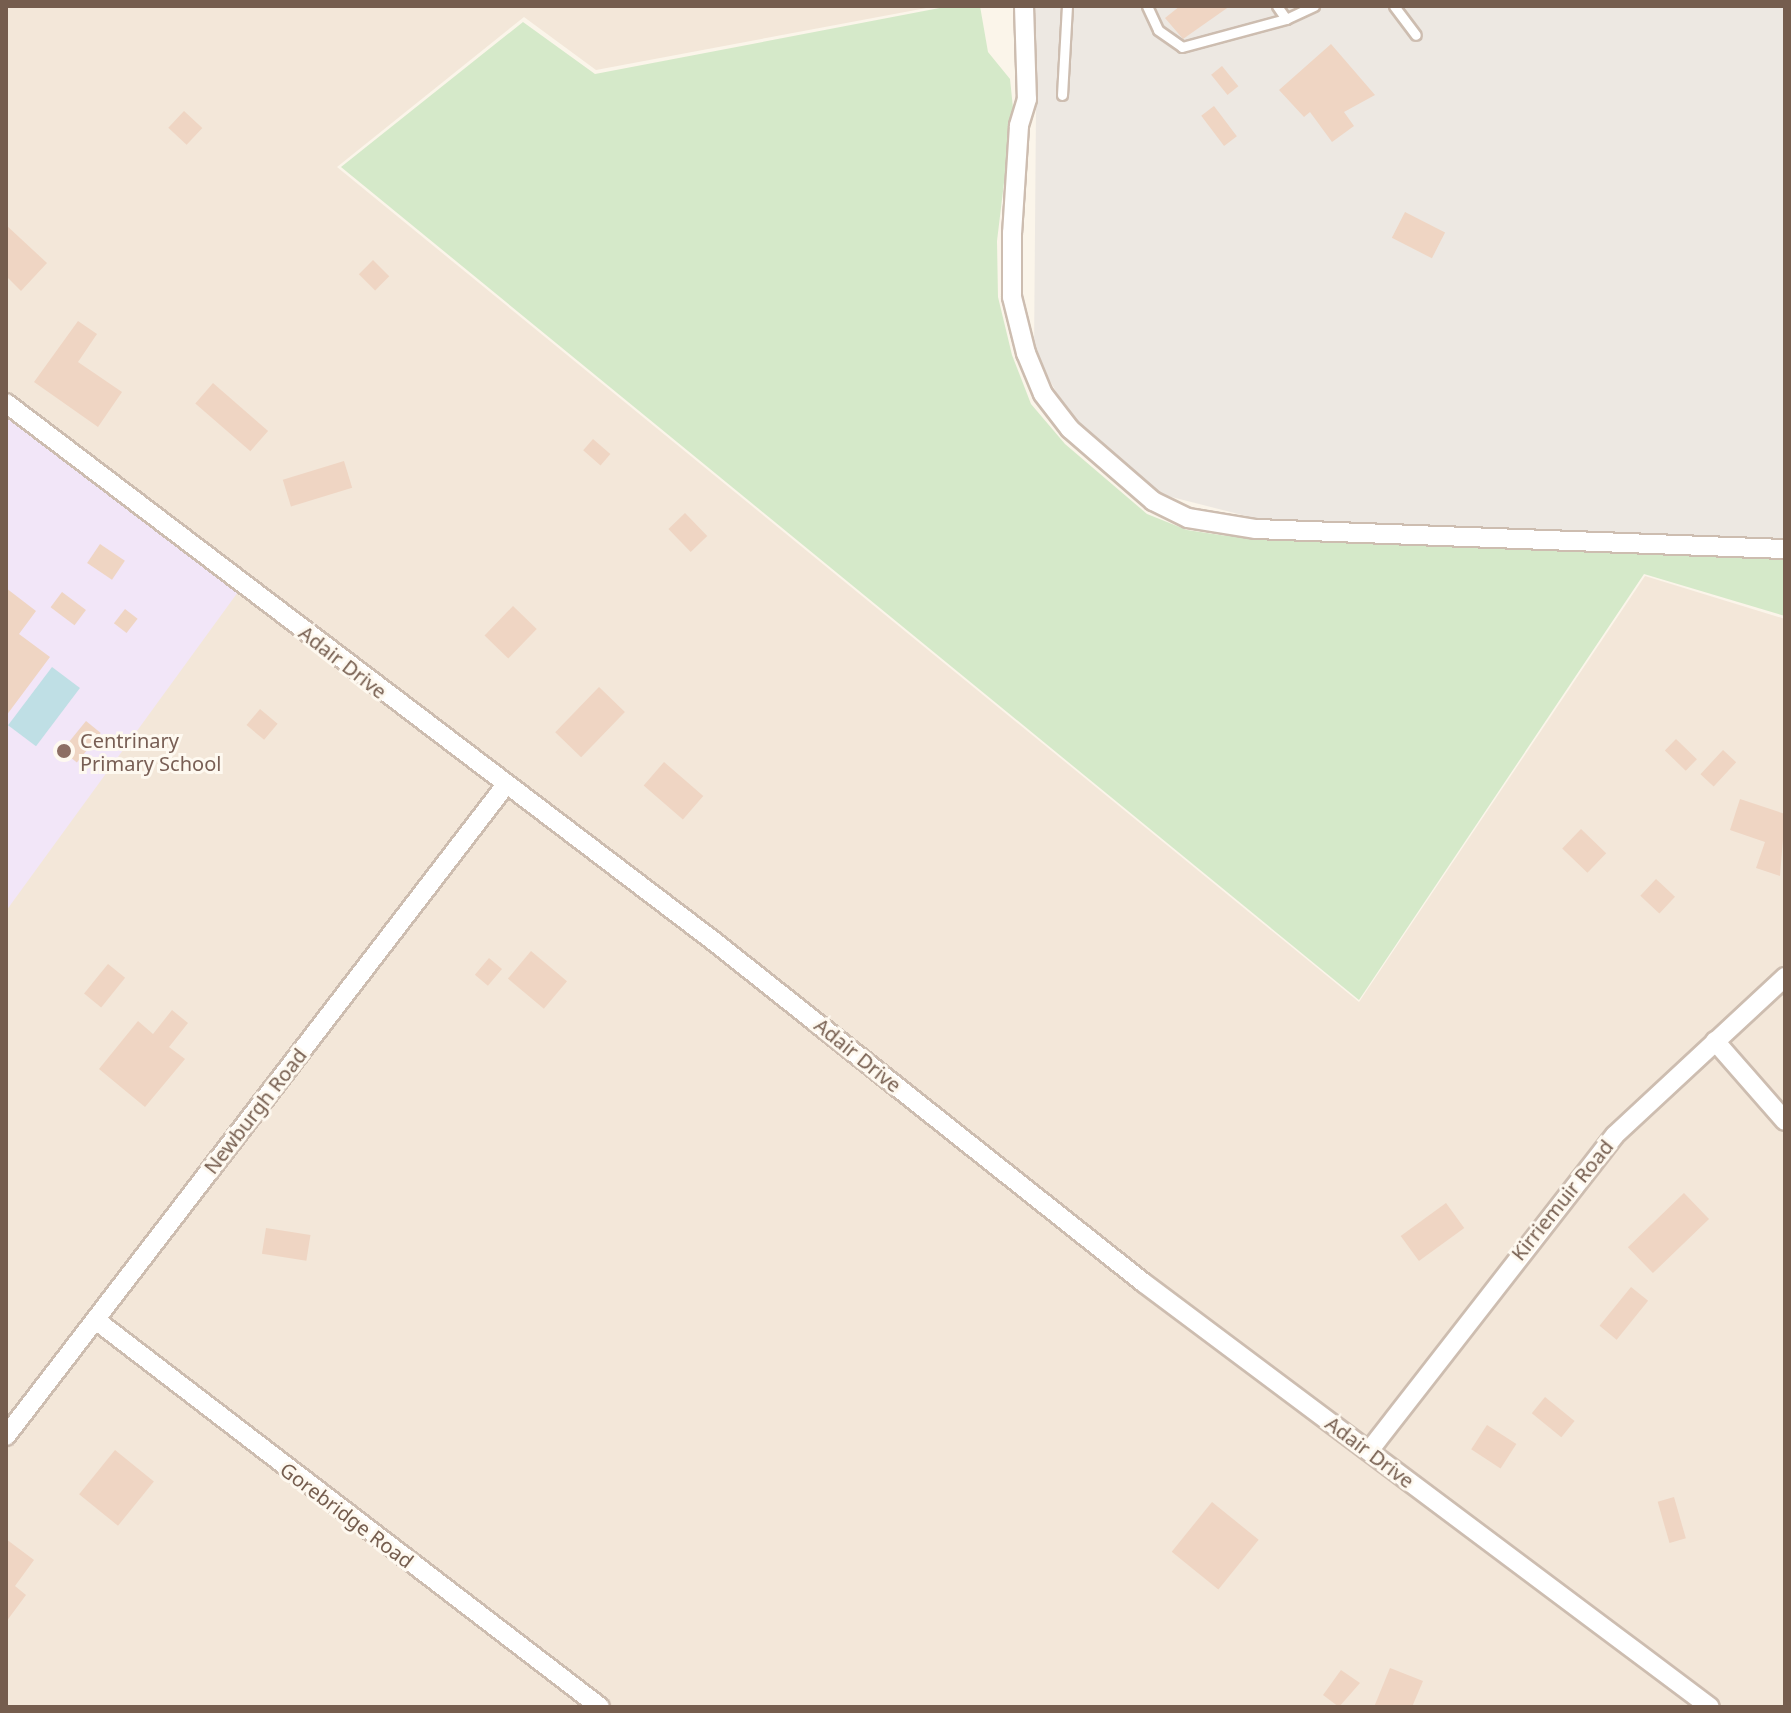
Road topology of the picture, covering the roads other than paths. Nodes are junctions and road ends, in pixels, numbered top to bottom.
1 (1024, 6) edge
2 (1067, 6) edge
3 (1147, 6) edge
4 (1277, 6) edge
5 (1314, 6) edge
6 (1394, 6) edge
7 (1286, 19) junction
8 (1416, 35) dead end
9 (1062, 95) dead end
10 (6, 403) edge
11 (1785, 549) edge
12 (505, 786) junction
13 (1785, 977) edge
14 (1715, 1041) junction
15 (1785, 1121) edge
16 (97, 1321) junction
17 (6, 1436) edge
18 (1369, 1451) junction
19 (600, 1707) edge
20 (1710, 1707) edge

1 - 11 street
2 - 9 lane
3 - 7 lane
4 - 7 lane
5 - 7 lane
6 - 8 lane
10 - 12 street, Adair Drive
12 - 16 street, Newburgh Road
12 - 18 street, Adair Drive
13 - 14 street, Kirriemuir Road
14 - 15 street
14 - 18 street, Kirriemuir Road
16 - 17 street, Newburgh Road
16 - 19 street, Gorebridge Road
18 - 20 street, Adair Drive

